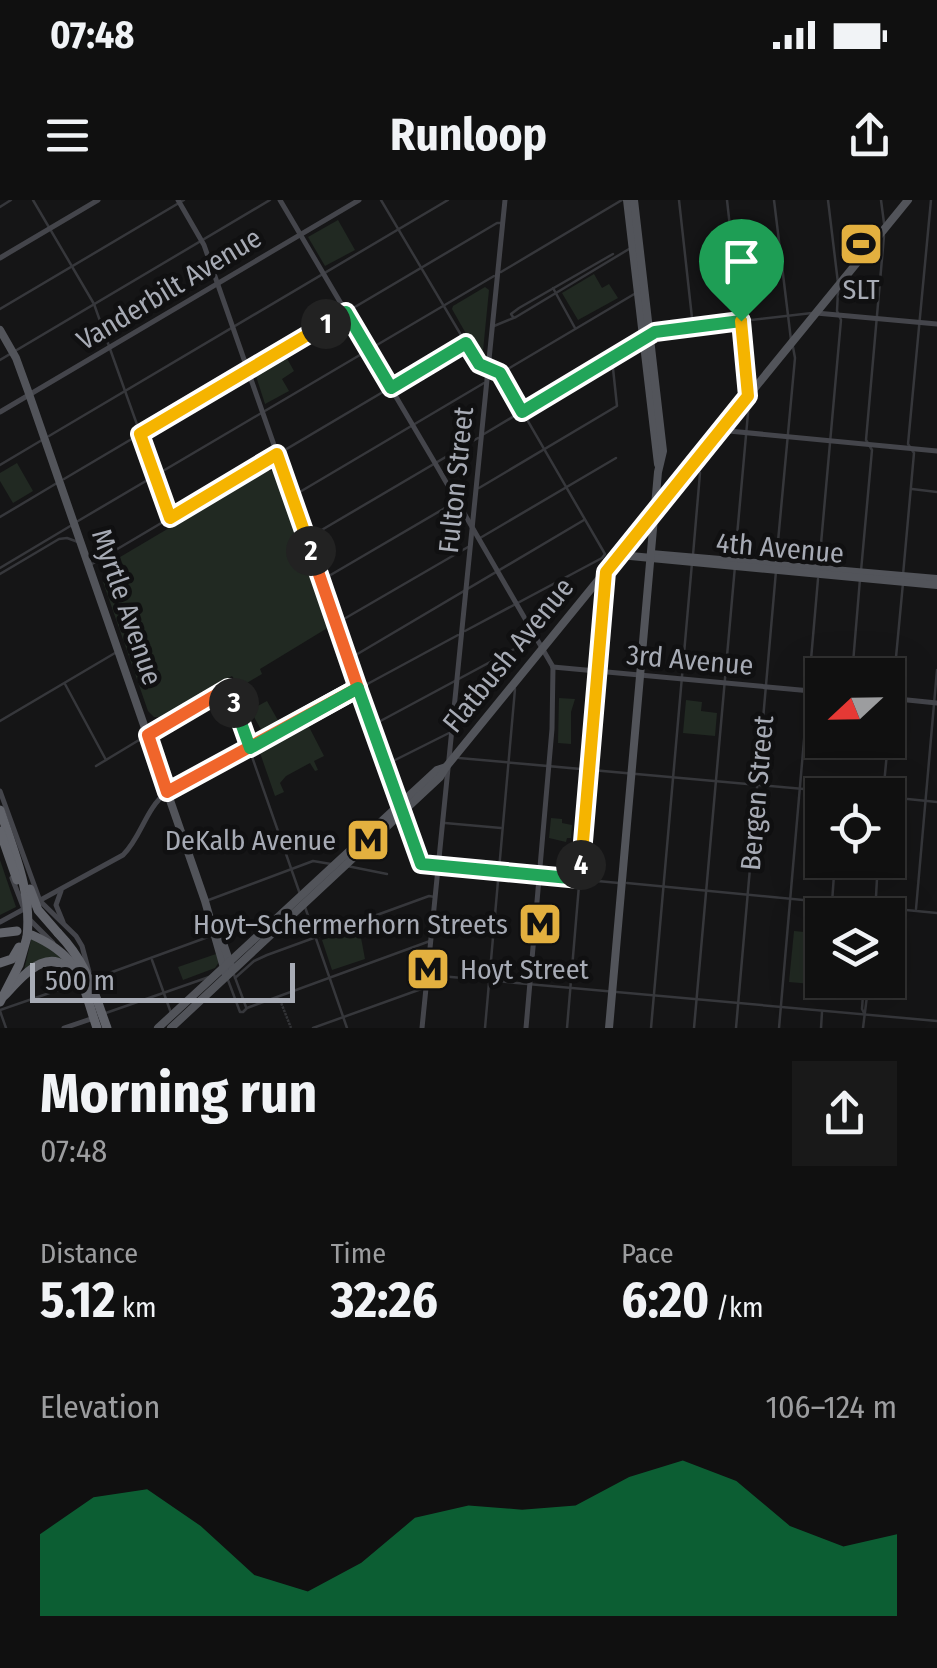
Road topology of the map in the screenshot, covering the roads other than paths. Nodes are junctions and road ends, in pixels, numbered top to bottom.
1 (12, 200) edge
2 (33, 200) edge
3 (98, 200) edge
4 (270, 200) edge
5 (280, 200) edge
6 (359, 200) edge
7 (381, 200) edge
8 (448, 200) edge
9 (504, 200) edge
10 (625, 200) edge
11 (634, 200) edge
12 (679, 200) edge
13 (726, 200) edge
14 (774, 200) edge
15 (828, 200) edge
16 (882, 200) edge
17 (908, 200) edge
18 (931, 200) edge
19 (180, 201) edge
20 (0, 207) edge
21 (502, 223) junction
22 (50, 228) junction
23 (398, 229) junction
24 (884, 230) junction
25 (300, 235) junction
26 (202, 240) junction
27 (636, 247) junction
28 (0, 258) edge
29 (72, 266) junction
30 (421, 268) junction
31 (323, 274) junction
32 (497, 274) junction
33 (218, 284) junction
34 (838, 286) junction
35 (554, 291) junction
36 (638, 292) junction
37 (94, 304) junction
38 (444, 305) junction
39 (0, 309) edge
40 (346, 312) junction
41 (816, 313) junction
42 (839, 315) junction
43 (787, 316) junction
44 (878, 318) junction
45 (741, 321) junction
46 (920, 322) junction
47 (937, 324) edge
48 (233, 327) junction
49 (492, 327) junction
50 (691, 327) junction
51 (576, 329) junction
52 (0, 330) edge
53 (650, 335) junction
54 (466, 343) junction
55 (792, 343) junction
56 (110, 347) junction
57 (368, 350) junction
58 (13, 352) junction
59 (612, 358) junction
60 (0, 360) edge
61 (488, 368) junction
62 (248, 370) junction
63 (500, 373) junction
64 (486, 382) junction
65 (391, 388) junction
66 (126, 391) junction
67 (30, 395) junction
68 (748, 396) junction
69 (0, 412) edge
70 (263, 412) junction
71 (522, 412) junction
72 (413, 425) junction
73 (723, 428) junction
74 (746, 433) junction
75 (140, 434) junction
76 (481, 436) junction
77 (788, 437) junction
78 (45, 438) junction
79 (830, 441) junction
80 (869, 444) junction
81 (911, 448) junction
82 (544, 450) junction
83 (937, 451) edge
84 (277, 454) junction
85 (616, 458) dead end
86 (436, 463) junction
87 (694, 464) junction
88 (0, 465) edge
89 (155, 476) junction
90 (60, 482) junction
91 (566, 487) junction
92 (911, 489) junction
93 (476, 490) junction
94 (937, 492) edge
95 (292, 496) junction
96 (457, 501) junction
97 (655, 513) junction
98 (0, 517) edge
99 (170, 518) junction
100 (585, 519) junction
101 (74, 523) junction
102 (472, 526) junction
103 (306, 539) junction
104 (479, 539) junction
105 (81, 543) junction
106 (470, 546) junction
107 (620, 556) junction
108 (651, 556) junction
109 (692, 560) junction
110 (735, 563) junction
111 (89, 566) junction
112 (776, 567) junction
113 (0, 571) edge
114 (497, 571) junction
115 (819, 571) junction
116 (606, 572) junction
117 (861, 575) junction
118 (903, 579) junction
119 (321, 581) junction
120 (937, 582) edge
121 (465, 590) junction
122 (516, 604) junction
123 (336, 624) junction
124 (461, 634) junction
125 (536, 638) junction
126 (118, 650) junction
127 (543, 650) junction
128 (811, 658) edge
129 (854, 658) edge
130 (894, 658) edge
131 (348, 659) junction
132 (553, 667) junction
133 (937, 670) edge
134 (598, 672) junction
135 (640, 675) junction
136 (682, 679) junction
137 (456, 681) junction
138 (64, 682) junction
139 (516, 682) junction
140 (724, 683) junction
141 (766, 687) junction
142 (358, 688) junction
143 (805, 691) edge
144 (905, 699) edge
145 (936, 702) edge
146 (0, 721) edge
147 (372, 726) junction
148 (805, 728) edge
149 (451, 732) junction
150 (148, 735) junction
151 (250, 748) junction
152 (106, 760) junction
153 (508, 762) junction
154 (450, 763) junction
155 (385, 765) junction
156 (96, 766) dead end
157 (549, 766) junction
158 (590, 770) junction
159 (632, 774) junction
160 (674, 778) junction
161 (716, 782) junction
162 (758, 785) junction
163 (800, 789) junction
164 (805, 790) edge
165 (0, 791) edge
166 (167, 792) junction
167 (905, 798) edge
168 (926, 801) junction
169 (937, 802) edge
170 (401, 809) junction
171 (0, 810) edge
172 (443, 823) junction
173 (12, 826) junction
174 (503, 828) junction
175 (0, 831) edge
176 (0, 844) edge
177 (14, 850) junction
178 (334, 866) junction
179 (345, 866) junction
180 (438, 866) junction
181 (27, 867) junction
182 (291, 869) junction
183 (499, 872) junction
184 (10, 873) junction
185 (387, 874) dead end
186 (540, 875) junction
187 (580, 879) junction
188 (622, 883) junction
189 (664, 887) junction
190 (62, 889) junction
191 (706, 890) junction
192 (748, 894) junction
193 (435, 897) junction
194 (790, 899) junction
195 (302, 900) junction
196 (805, 900) edge
197 (205, 901) junction
198 (40, 902) junction
199 (24, 909) junction
200 (905, 910) edge
201 (916, 911) junction
202 (937, 913) edge
203 (8, 918) junction
204 (18, 919) dead end
205 (0, 922) edge
206 (432, 922) junction
207 (493, 928) junction
208 (61, 929) junction
209 (0, 933) edge
210 (26, 934) junction
211 (217, 934) junction
212 (315, 937) junction
213 (431, 941) junction
214 (259, 946) junction
215 (266, 955) junction
216 (151, 958) junction
217 (0, 963) edge
218 (230, 970) junction
219 (428, 975) junction
220 (212, 978) junction
221 (329, 978) junction
222 (90, 980) junction
223 (488, 980) junction
224 (69, 984) dead end
225 (530, 984) junction
226 (426, 987) junction
227 (570, 988) junction
228 (164, 992) junction
229 (612, 992) junction
230 (4, 996) edge
231 (654, 996) junction
232 (86, 998) junction
233 (864, 998) edge
234 (696, 1000) junction
235 (738, 1003) junction
236 (780, 1007) junction
237 (247, 1008) junction
238 (822, 1010) junction
239 (864, 1014) junction
240 (172, 1015) junction
241 (343, 1017) junction
242 (98, 1020) edge
243 (937, 1021) edge
244 (6, 1028) edge
245 (64, 1028) edge
246 (107, 1028) edge
247 (158, 1028) edge
248 (171, 1028) edge
249 (313, 1028) edge
250 (347, 1028) edge
251 (422, 1028) edge
252 (485, 1028) edge
253 (526, 1028) edge
254 (566, 1028) edge
255 (609, 1028) edge
256 (651, 1028) edge
257 (694, 1028) edge
258 (736, 1028) edge
259 (779, 1028) edge
260 (821, 1028) edge
261 (863, 1028) edge

1 - 20 street
2 - 22 street
3 - 22 main road
4 - 26 street
5 - 25 main road
6 - 25 main road, Vanderbilt Avenue
7 - 23 street
8 - 23 street
9 - 21 main road, Fulton Street
10 - 27 main road
10 - 32 street
11 - 27 main road
12 - 50 street
13 - 45 street
14 - 43 street, Bergen Street
15 - 34 street
16 - 24 street
17 - 24 main road, Flatbush Avenue
18 - 46 street
19 - 26 main road
19 - 29 street
21 - 30 street
21 - 32 main road, Fulton Street
22 - 28 main road
22 - 29 street
23 - 30 street
23 - 31 street
24 - 34 main road, Flatbush Avenue
24 - 44 street
25 - 31 main road
25 - 33 main road, Vanderbilt Avenue
26 - 33 main road
26 - 37 street
27 - 35 street
27 - 36 main road
27 - 53 main road
29 - 37 street
29 - 39 street
30 - 38 street
30 - 40 street
31 - 40 main road
31 - 48 street
32 - 38 street
32 - 49 main road, Fulton Street
33 - 48 main road
33 - 56 main road, Vanderbilt Avenue
34 - 41 main road, Flatbush Avenue
34 - 42 street
35 - 49 street
35 - 51 street
36 - 51 street
36 - 53 main road
37 - 56 street
37 - 58 street
38 - 54 street
38 - 57 street
40 - 57 main road
40 - 62 street
41 - 42 main road
41 - 43 street
41 - 55 main road, Flatbush Avenue
42 - 44 main road
42 - 79 street
43 - 45 street
43 - 55 street, Bergen Street
44 - 46 main road
44 - 80 street
45 - 50 street
45 - 68 street
46 - 47 main road
46 - 81 street
48 - 62 main road
48 - 66 street
49 - 61 main road, Fulton Street
50 - 53 street
51 - 63 street
52 - 58 main road, Myrtle Avenue
53 - 59 street
53 - 97 main road
54 - 61 street
54 - 65 street
55 - 68 main road, Flatbush Avenue
55 - 77 street, Bergen Street
56 - 66 street
56 - 67 main road, Vanderbilt Avenue
57 - 65 main road
57 - 70 street
58 - 60 street
58 - 67 main road, Myrtle Avenue
59 - 71 street
59 - 82 street
61 - 63 street
61 - 64 main road, Fulton Street
62 - 70 main road
62 - 75 street
63 - 71 street
64 - 72 street
64 - 76 main road, Fulton Street
65 - 72 main road
65 - 84 street
66 - 75 street
66 - 78 street
67 - 69 main road, Vanderbilt Avenue
67 - 78 main road, Myrtle Avenue
68 - 73 main road, Flatbush Avenue
68 - 74 street
70 - 84 main road
70 - 89 street
71 - 76 street
71 - 82 street
72 - 86 main road
72 - 95 street
73 - 74 main road
73 - 87 main road, Flatbush Avenue
74 - 77 main road
74 - 110 street
75 - 89 street
75 - 90 street
76 - 86 street
76 - 93 main road, Fulton Street
77 - 79 main road
77 - 112 street, Bergen Street
78 - 88 street
78 - 90 main road, Myrtle Avenue
79 - 80 main road
79 - 115 street
80 - 81 main road
80 - 117 street
81 - 83 main road
81 - 92 street
82 - 91 street
82 - 93 street
84 - 95 main road
84 - 99 street
85 - 91 street
86 - 96 main road
86 - 103 street
87 - 97 main road, Flatbush Avenue
87 - 109 street
89 - 99 street
89 - 101 street
90 - 98 street
90 - 101 main road, Myrtle Avenue
91 - 100 street
91 - 104 street
92 - 94 street
92 - 118 street
93 - 102 main road, Fulton Street
95 - 103 main road
96 - 102 main road
96 - 119 street
97 - 107 main road, Flatbush Avenue
97 - 108 main road
99 - 111 street
100 - 114 street
100 - 122 street
101 - 105 main road, Myrtle Avenue
101 - 113 street
102 - 104 main road
102 - 106 main road, Fulton Street
103 - 119 main road
104 - 114 main road
105 - 111 main road, Myrtle Avenue
105 - 113 street
106 - 121 main road, Fulton Street
106 - 123 street
107 - 108 main road, 4th Avenue
107 - 116 main road, Flatbush Avenue
108 - 109 main road, 4th Avenue
108 - 135 main road
109 - 110 main road, 4th Avenue
109 - 136 street
110 - 112 main road, 4th Avenue
110 - 140 street
111 - 126 main road, Myrtle Avenue
112 - 115 main road, 4th Avenue
112 - 141 street, Bergen Street
114 - 121 street
114 - 122 main road
115 - 117 main road, 4th Avenue
115 - 128 street
116 - 127 main road, Flatbush Avenue
116 - 134 street
117 - 118 main road, 4th Avenue
117 - 129 street
118 - 120 main road, 4th Avenue
118 - 130 street
119 - 123 main road
121 - 124 main road, Fulton Street
121 - 131 street
122 - 124 street
122 - 125 main road
123 - 131 main road
124 - 137 main road, Fulton Street
124 - 142 street
125 - 127 main road
125 - 137 street
126 - 138 street
126 - 150 main road, Myrtle Avenue
127 - 132 main road
127 - 139 main road, Flatbush Avenue
131 - 142 main road
132 - 134 main road, 3rd Avenue
132 - 157 main road
133 - 145 street
134 - 135 main road, 3rd Avenue
134 - 158 street
135 - 136 main road, 3rd Avenue
135 - 159 main road
136 - 140 main road, 3rd Avenue
136 - 160 street
137 - 147 street
137 - 149 main road, Fulton Street
138 - 146 street
138 - 152 street
139 - 153 street
139 - 154 main road, Flatbush Avenue
140 - 141 main road, 3rd Avenue
140 - 161 street
141 - 143 main road, 3rd Avenue
141 - 162 street, Bergen Street
142 - 147 main road
142 - 151 main road
144 - 145 main road
145 - 168 street
147 - 155 main road
148 - 163 street
149 - 154 main road, Fulton Street
149 - 155 street
150 - 151 street
150 - 152 street
150 - 166 main road, Myrtle Avenue
151 - 166 main road
151 - 182 street
152 - 156 street
153 - 154 street
153 - 157 street
153 - 174 street
154 - 170 main road, Flatbush Avenue
154 - 172 main road, Fulton Street
155 - 170 main road
157 - 158 street
157 - 186 main road
158 - 159 street
158 - 187 street
159 - 160 street
159 - 188 main road
160 - 161 street
160 - 189 street
161 - 162 street
161 - 191 street
162 - 163 street
162 - 192 street, Bergen Street
163 - 164 street
163 - 194 street
165 - 173 main road
166 - 190 main road
166 - 197 main road, Myrtle Avenue
167 - 168 street
168 - 169 street
168 - 201 street
170 - 178 main road
170 - 179 main road
170 - 180 street
171 - 177 highway, bridge
172 - 174 street
172 - 180 main road, Fulton Street
173 - 175 main road
173 - 181 main road
174 - 183 street
175 - 210 highway, bridge
176 - 184 main road
177 - 208 highway, bridge
177 - 210 highway, bridge
178 - 182 street
178 - 195 main road
179 - 185 street
179 - 195 main road
180 - 183 street
180 - 193 main road, Fulton Street
181 - 184 main road
181 - 198 main road
182 - 195 street
182 - 197 street
183 - 186 street
183 - 207 street
184 - 199 main road
186 - 187 street
186 - 225 main road
187 - 188 street
187 - 227 street
188 - 189 street
188 - 229 main road
189 - 191 street
189 - 231 street
190 - 198 main road
190 - 208 main road
191 - 192 street
191 - 234 street
192 - 194 street
192 - 235 street, Bergen Street
193 - 206 main road, Fulton Street
193 - 212 street
194 - 196 street
194 - 236 street
195 - 212 street
195 - 214 main road
195 - 218 main road
197 - 211 main road, Myrtle Avenue
198 - 199 main road
198 - 208 main road
199 - 203 main road
199 - 210 main road
200 - 201 street
201 - 202 street
203 - 204 main road
203 - 205 main road
206 - 207 street
206 - 213 main road, Fulton Street
207 - 223 street
208 - 222 highway
209 - 210 highway
210 - 217 highway
210 - 230 highway
210 - 232 highway
211 - 216 street
211 - 218 main road, Myrtle Avenue
212 - 215 street
212 - 221 street
213 - 219 main road, Fulton Street
213 - 221 street
214 - 215 street
214 - 218 main road
215 - 218 street
216 - 222 street
216 - 228 street
218 - 220 main road
218 - 237 street, Myrtle Avenue
218 - 237 street, Myrtle Avenue
218 - 248 main road
219 - 223 street
219 - 226 main road, Fulton Street
220 - 228 street
220 - 240 main road
221 - 237 street
221 - 241 street
222 - 242 highway
223 - 225 street
223 - 252 street
224 - 230 street
225 - 227 street
225 - 253 main road
226 - 241 street
226 - 251 main road, Fulton Street
227 - 229 street
227 - 254 street
228 - 240 street
228 - 242 street
229 - 231 street
229 - 255 main road
230 - 232 highway
230 - 244 street
231 - 234 street
231 - 256 street
232 - 242 highway
233 - 239 street
234 - 235 street
234 - 257 street
235 - 236 street
235 - 258 street, Bergen Street
236 - 238 street
236 - 259 street
238 - 239 street
238 - 260 street
239 - 243 street
239 - 261 street
240 - 247 main road
241 - 249 street
241 - 250 street
242 - 245 main road
242 - 246 highway

